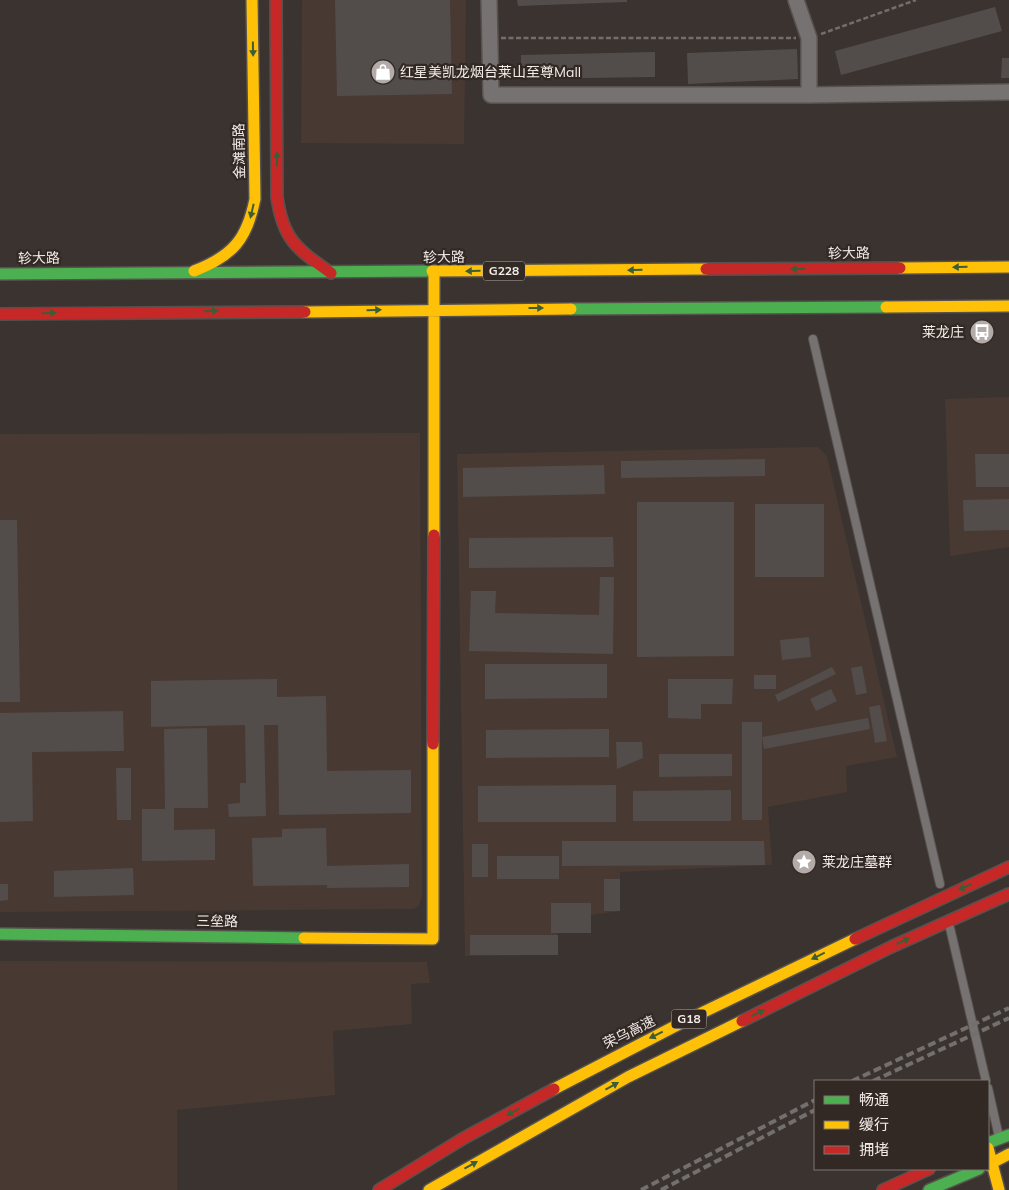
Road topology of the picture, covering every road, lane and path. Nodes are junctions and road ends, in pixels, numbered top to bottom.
1 (252, 0) edge
2 (276, 0) edge
3 (489, 0) edge
4 (796, 0) edge
5 (916, 0) edge
6 (490, 38) junction
7 (809, 38) junction
8 (1009, 92) edge
9 (809, 96) junction
10 (1009, 267) edge
11 (192, 271) junction
12 (434, 272) junction
13 (331, 273) junction
14 (0, 274) edge
15 (1009, 306) edge
16 (434, 309) junction
17 (0, 314) edge
18 (813, 339) dead end
19 (1009, 867) edge
20 (940, 884) dead end
21 (1009, 894) edge
22 (950, 928) dead end
23 (0, 934) edge
24 (986, 1080) edge
25 (989, 1091) edge
26 (1004, 1137) edge
27 (989, 1143) edge
28 (1007, 1158) edge
29 (990, 1164) edge
30 (927, 1170) edge
31 (977, 1170) edge
32 (379, 1190) edge
33 (429, 1190) edge
34 (883, 1190) edge
35 (929, 1190) edge
36 (999, 1190) edge

1 -> 11 main road, 金滩南路
13 -> 2 main road
3 - 6 street
4 - 7 street
5 - 7 path
6 - 7 path
6 - 9 street
7 - 9 street
8 - 9 street
10 -> 12 main road, 轸大路 / G228
11 - 13 main road, 轸大路 / G228
11 - 14 main road, 轸大路 / G228
12 - 13 main road, 轸大路 / G228
12 - 16 main road
16 -> 15 main road
17 -> 16 main road
16 - 23 main road, 三垒路
18 - 20 lane
19 -> 32 main road, 荣乌高速 / G18
33 -> 21 main road, G18
22 - 24 lane
25 - 26 lane
26 - 27 main road
26 - 28 main road
28 - 29 main road
29 - 36 main road
30 - 34 main road
31 - 35 main road

